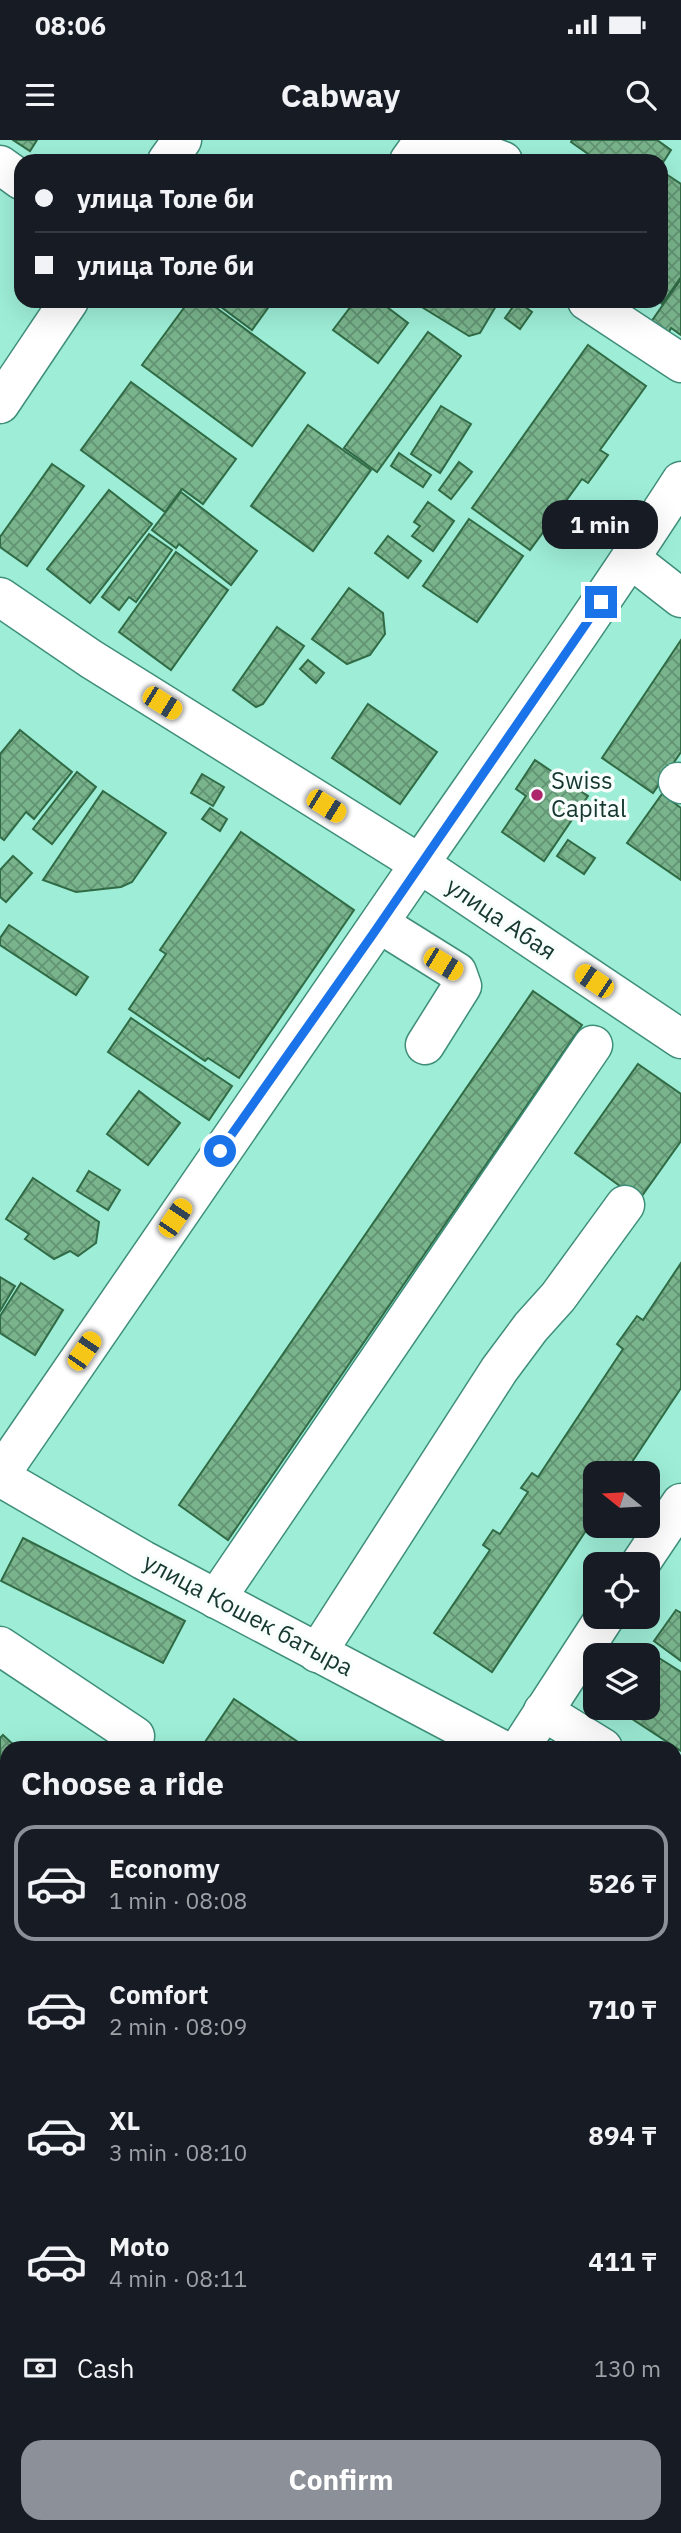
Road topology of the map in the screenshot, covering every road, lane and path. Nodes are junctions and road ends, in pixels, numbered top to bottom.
1 (447, 140) edge
2 (484, 154) edge
3 (64, 308) edge
4 (598, 308) edge
5 (681, 363) edge
6 (0, 404) edge
7 (681, 481) edge
8 (631, 559) junction
9 (0, 597) edge
10 (681, 598) edge
11 (420, 864) junction
12 (380, 924) junction
13 (681, 1040) edge
14 (425, 1045) dead end
15 (593, 1045) dead end
16 (625, 1205) dead end
17 (0, 1476) edge
18 (681, 1503) edge
19 (648, 1552) edge
20 (216, 1599) junction
21 (597, 1629) edge
22 (0, 1646) edge
23 (317, 1653) junction
24 (543, 1711) junction
25 (135, 1736) dead end
26 (486, 1741) edge
27 (524, 1741) edge
28 (592, 1741) edge

1 - 2 street
3 - 6 street
4 - 5 street
7 - 8 street
8 - 10 street
8 - 11 street
9 - 11 street, улица Абая
11 - 12 street
11 - 13 street, улица Абая
12 - 14 street
12 - 17 street
15 - 20 street
16 - 23 street
17 - 20 street, улица Кошек батыра
18 - 19 street
20 - 23 street, улица Кошек батыра
21 - 24 street
22 - 25 street
23 - 26 street, улица Кошек батыра
24 - 27 street
24 - 28 street

